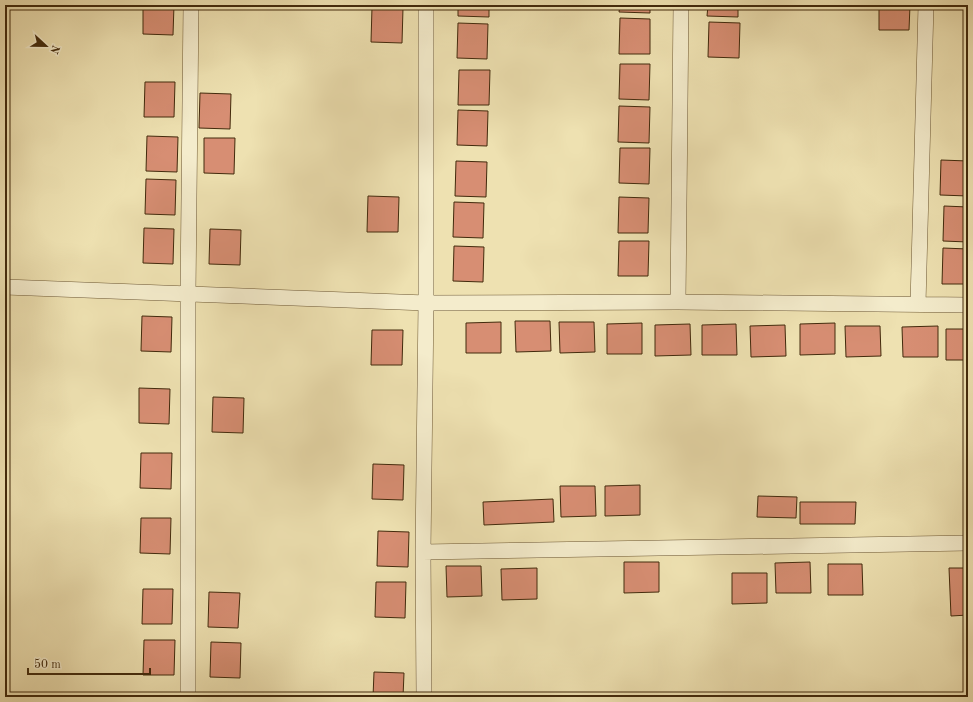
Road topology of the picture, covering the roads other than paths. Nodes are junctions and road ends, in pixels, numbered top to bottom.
1 (190, 5) edge
2 (426, 5) edge
3 (681, 5) edge
4 (926, 5) edge
5 (5, 287) edge
6 (188, 294) junction
7 (678, 302) junction
8 (426, 303) junction
9 (918, 304) junction
10 (968, 305) edge
11 (968, 543) edge
12 (423, 552) junction
13 (188, 697) edge
14 (424, 697) edge

1 - 6 street
2 - 8 street
3 - 7 street
4 - 9 street
5 - 6 street
6 - 8 street
6 - 13 street
7 - 8 street
7 - 9 street
8 - 12 street
9 - 10 street
11 - 12 street
12 - 14 street

